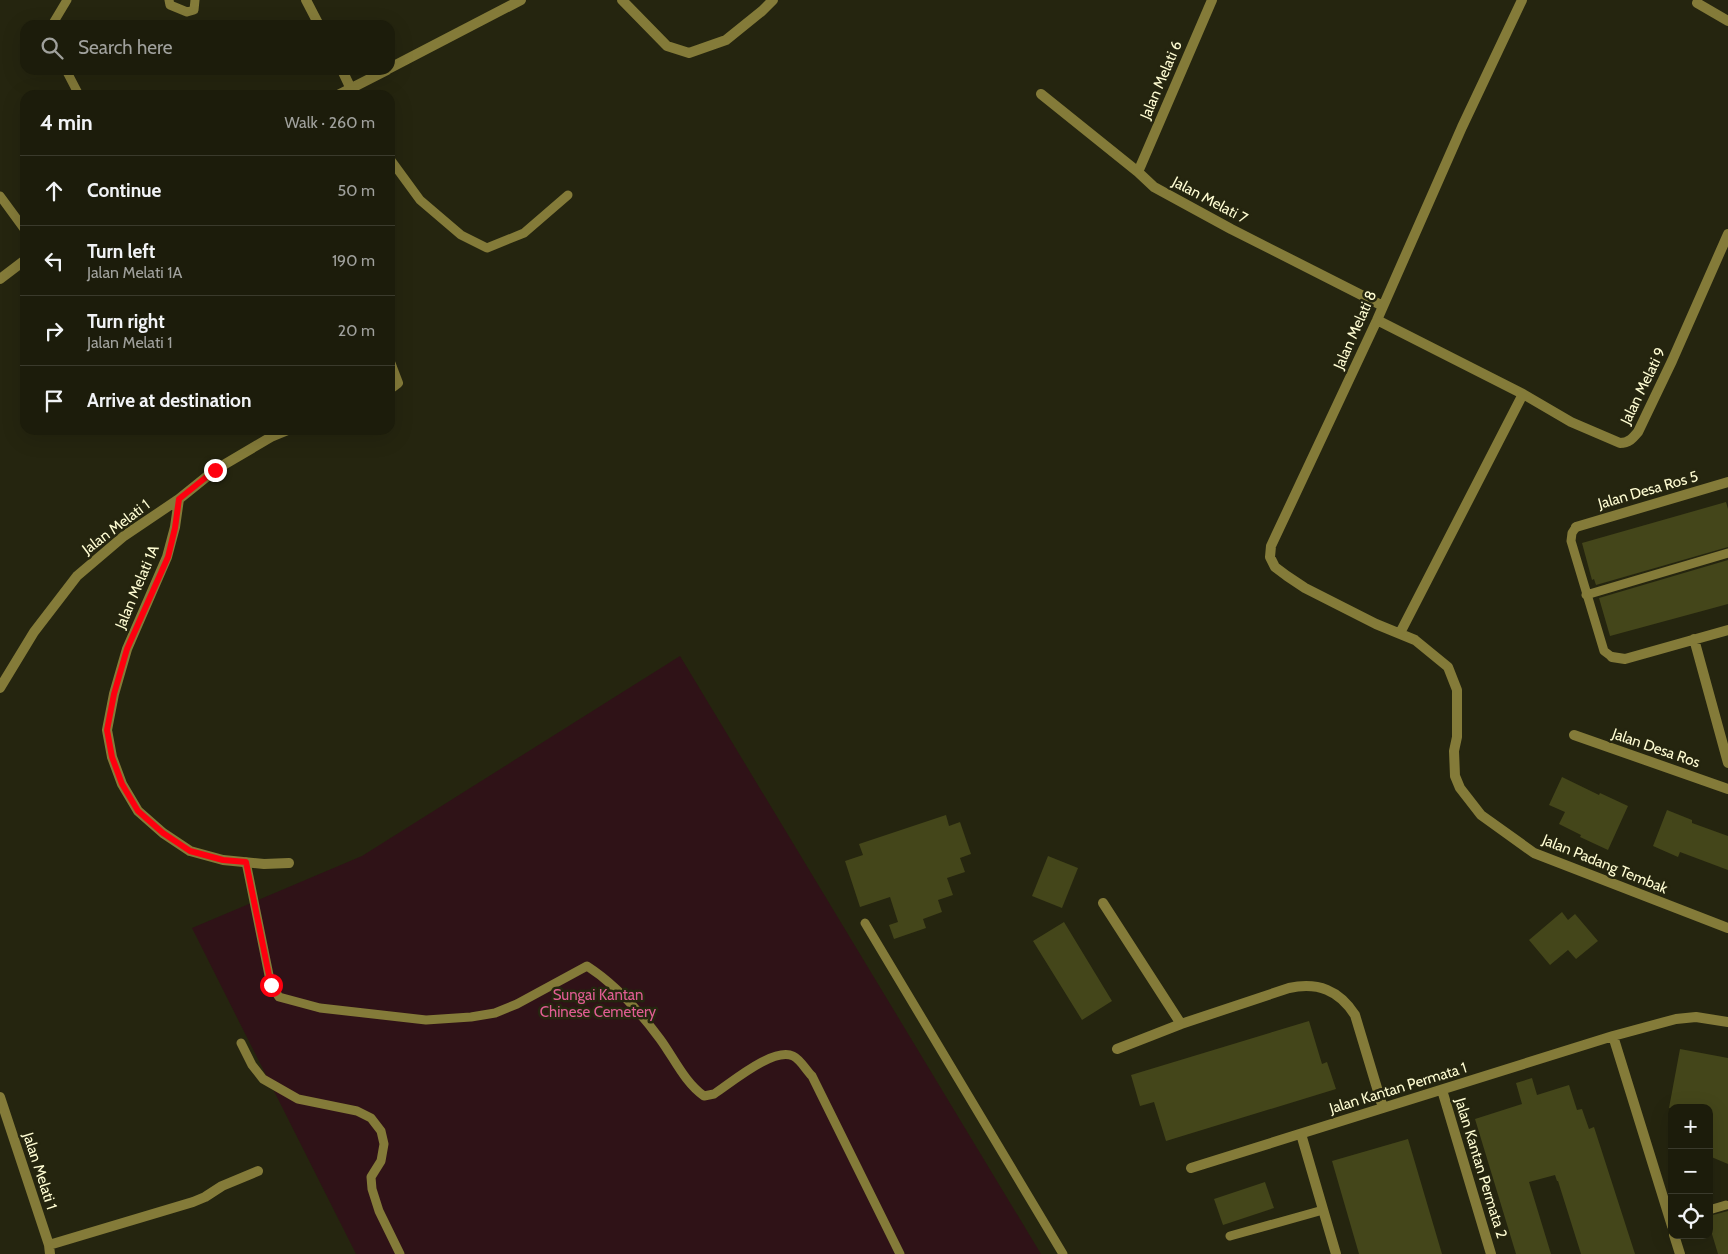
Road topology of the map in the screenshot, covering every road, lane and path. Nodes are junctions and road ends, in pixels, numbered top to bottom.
1 (67, 0) edge
2 (169, 0) edge
3 (195, 0) edge
4 (306, 0) edge
5 (521, 0) edge
6 (622, 0) edge
7 (773, 0) edge
8 (1212, 0) edge
9 (1522, 0) edge
10 (1697, 2) dead end
11 (55, 20) edge
12 (316, 20) edge
13 (1728, 21) edge
14 (395, 65) edge
15 (68, 75) edge
16 (344, 75) edge
17 (379, 75) edge
18 (76, 90) edge
19 (351, 90) edge
20 (355, 90) edge
21 (1040, 94) dead end
22 (395, 166) edge
23 (1138, 172) junction
24 (568, 195) dead end
25 (0, 196) edge
26 (20, 223) edge
27 (1728, 234) edge
28 (20, 264) edge
29 (0, 279) edge
30 (1383, 306) junction
31 (1378, 320) junction
32 (1524, 394) junction
33 (276, 435) edge
34 (1728, 482) edge
35 (179, 499) junction
36 (1576, 527) joint
37 (1728, 553) edge
38 (1586, 595) junction
39 (1376, 624) joint
40 (1728, 630) edge
41 (1400, 634) junction
42 (1694, 639) junction
43 (1612, 658) joint
44 (0, 688) edge
45 (1574, 735) dead end
46 (1728, 764) edge
47 (1728, 788) edge
48 (246, 862) junction
49 (289, 863) dead end
50 (1103, 903) dead end
51 (865, 923) dead end
52 (1728, 928) edge
53 (1728, 1022) edge
54 (1181, 1024) junction
55 (1613, 1036) junction
56 (241, 1043) dead end
57 (1117, 1048) dead end
58 (1442, 1090) junction
59 (0, 1097) edge
60 (1383, 1108) junction
61 (1301, 1134) junction
62 (1191, 1168) dead end
63 (258, 1170) dead end
64 (1726, 1205) dead end
65 (1713, 1209) edge
66 (1324, 1210) junction
67 (1668, 1212) edge
68 (1230, 1236) dead end
69 (1675, 1239) edge
70 (50, 1250) edge
71 (400, 1254) edge
72 (900, 1254) edge
73 (1063, 1254) edge
74 (1336, 1254) edge
75 (1491, 1254) edge
76 (1680, 1254) edge

1 - 11 lane
2 - 3 lane
4 - 12 street
5 - 14 street
6 - 7 street
8 - 23 street, Jalan Melati 6
9 - 30 street, Jalan Melati 8
10 - 13 street
15 - 18 lane
16 - 19 street
17 - 20 street
21 - 23 street, Jalan Melati 7
22 - 24 lane
23 - 30 street, Jalan Melati 7
25 - 26 lane
27 - 32 street, Jalan Melati 9
28 - 29 street
30 - 31 street, Jalan Melati 8
31 - 32 street, Jalan Melati 9
31 - 39 street, Jalan Melati 8
32 - 41 street
33 - 35 street, Jalan Melati 1
34 - 36 street, Jalan Desa Ros 5
35 - 44 street, Jalan Melati 1
35 - 48 street, Jalan Melati 1A
36 - 38 lane
37 - 38 lane
38 - 43 lane
39 - 41 street, Jalan Padang Tembak
40 - 42 street
41 - 52 street, Jalan Padang Tembak
42 - 43 street
42 - 46 street
45 - 47 street, Jalan Desa Ros
48 - 49 street, Jalan Melati 1A
48 - 72 lane
50 - 54 street
51 - 73 lane
53 - 55 street, Jalan Kantan Permata 1
54 - 57 street
54 - 60 street
55 - 58 street, Jalan Kantan Permata 1
55 - 67 street
56 - 71 lane
58 - 60 street, Jalan Kantan Permata 1
58 - 75 street, Jalan Kantan Permata 2
59 - 70 street, Jalan Melati 1
60 - 61 street, Jalan Kantan Permata 1
61 - 62 street, Jalan Kantan Permata 1
61 - 66 street
63 - 70 street
64 - 65 lane
66 - 68 lane
66 - 74 street
69 - 76 street

